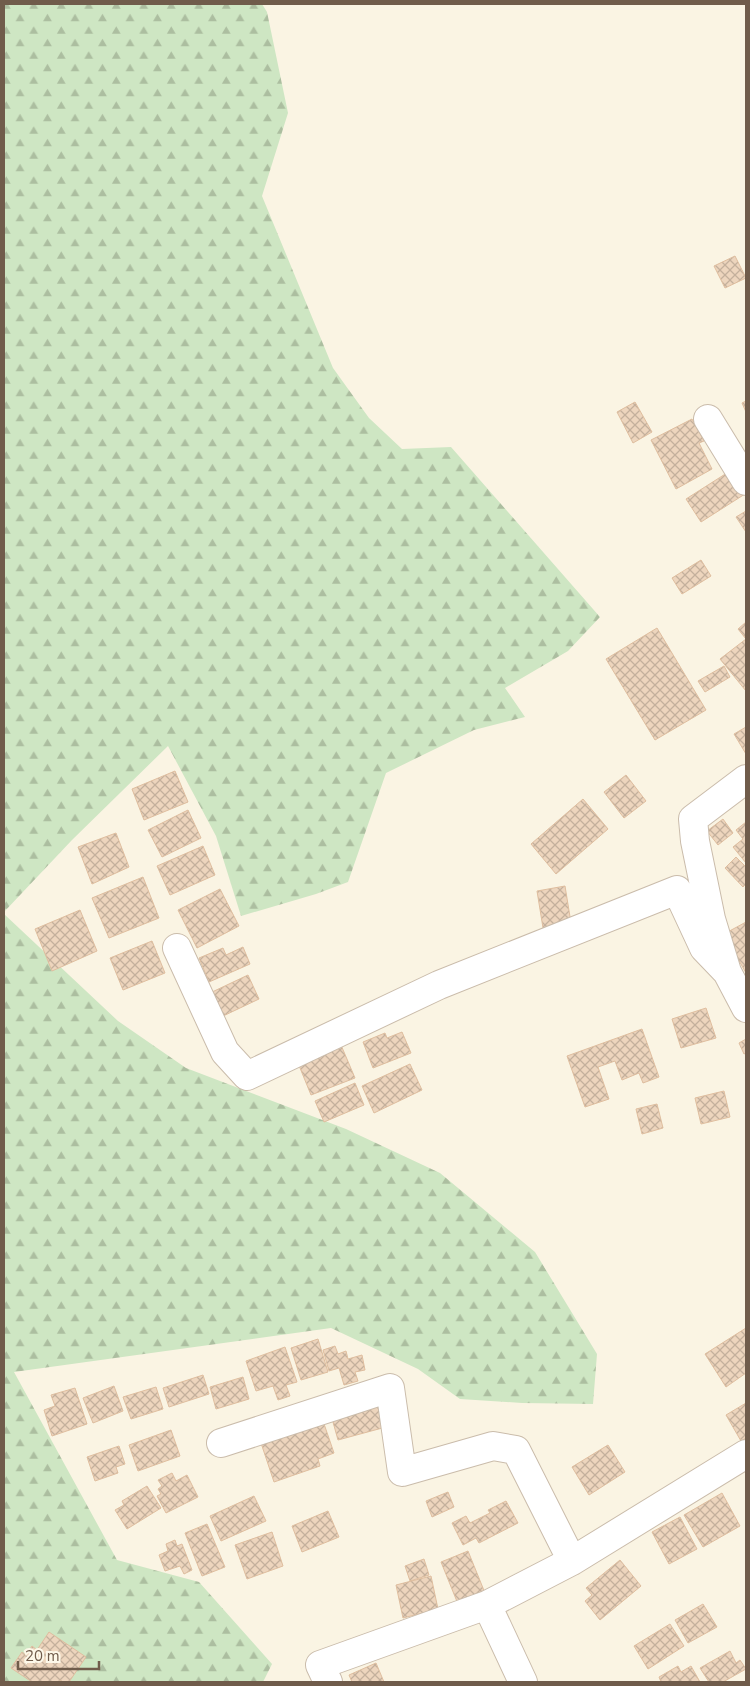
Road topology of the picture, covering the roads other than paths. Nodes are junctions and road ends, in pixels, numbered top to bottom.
1 (708, 418) dead end
2 (746, 481) edge
3 (746, 778) edge
4 (177, 948) dead end
5 (727, 972) junction
6 (746, 1008) edge
7 (221, 1443) dead end
8 (746, 1454) edge
9 (572, 1560) junction
10 (487, 1605) junction
11 (328, 1682) edge
12 (523, 1682) edge

1 - 2 street
3 - 5 street
4 - 5 street
5 - 6 street
7 - 9 street
8 - 9 street
9 - 10 street
10 - 11 street
10 - 12 street

